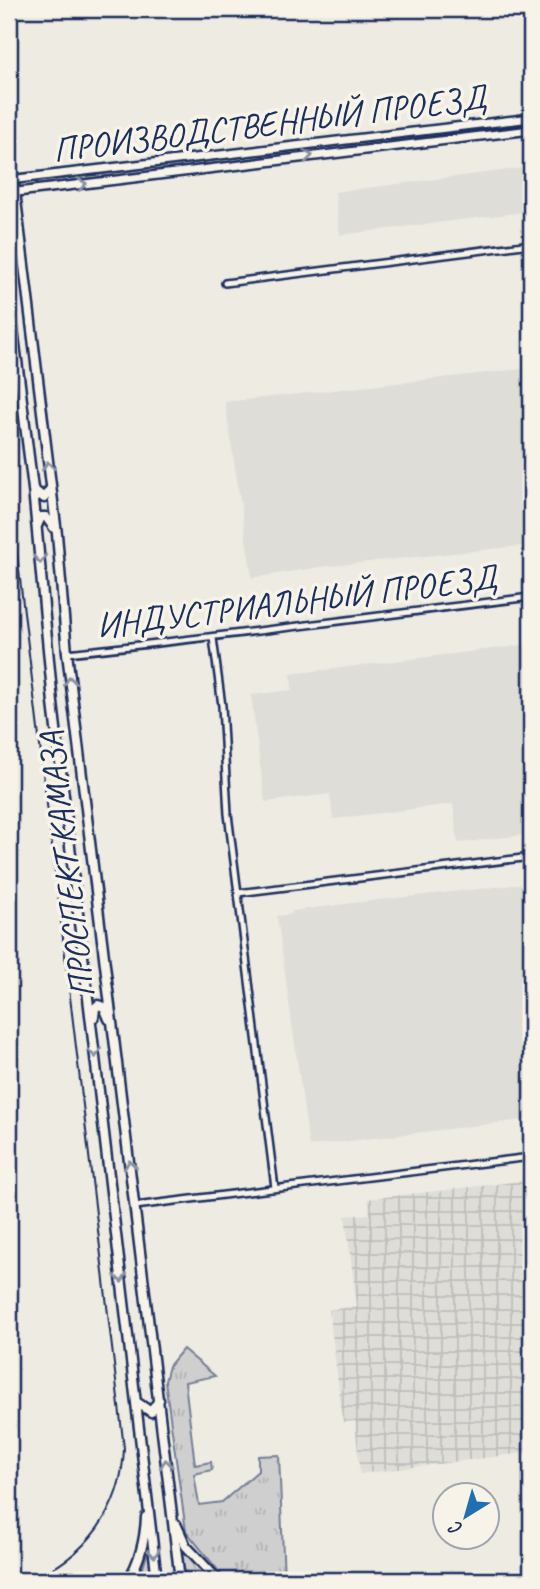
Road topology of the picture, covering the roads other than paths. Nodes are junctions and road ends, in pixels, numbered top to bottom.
1 (531, 118) edge
2 (531, 130) edge
3 (338, 141) junction
4 (9, 143) edge
5 (340, 152) junction
6 (11, 180) edge
7 (12, 192) edge
8 (531, 244) edge
9 (225, 283) dead end
10 (9, 296) edge
11 (33, 488) junction
12 (51, 488) junction
13 (37, 528) junction
14 (57, 534) junction
15 (531, 597) edge
16 (213, 638) junction
17 (67, 653) junction
18 (531, 858) edge
19 (238, 893) junction
20 (92, 1028) junction
21 (113, 1028) junction
22 (531, 1157) edge
23 (275, 1188) junction
24 (135, 1206) junction
25 (159, 1400) junction
26 (138, 1403) junction
27 (147, 1493) junction
28 (170, 1499) junction
29 (128, 1580) edge
30 (157, 1580) edge
31 (180, 1580) edge
32 (218, 1580) edge

1 - 3 street, ПРОИЗВОДСТВЕННЫЙ ПРОЕЗД
2 - 5 street, ПРОИЗВОДСТВЕННЫЙ ПРОЕЗД
3 - 5 street
3 - 6 street, ПРОИЗВОДСТВЕННЫЙ ПРОЕЗД
4 - 6 main road, ПРОСПЕКТ КАМАЗА
7 -> 5 street, ПРОИЗВОДСТВЕННЫЙ ПРОЕЗД
6 - 7 main road, ПРОСПЕКТ КАМАЗА
12 -> 7 main road, ПРОСПЕКТ КАМАЗА
8 - 9 street
10 - 11 main road, ПРОСПЕКТ КАМАЗА
11 - 12 main road
11 - 13 main road, ПРОСПЕКТ КАМАЗА
12 - 14 main road, ПРОСПЕКТ КАМАЗА
13 - 14 main road
13 -> 20 main road, ПРОСПЕКТ КАМАЗА
14 - 17 main road, ПРОСПЕКТ КАМАЗА
15 - 16 street, ИНДУСТРИАЛЬНЫЙ ПРОЕЗД
16 - 17 street, ИНДУСТРИАЛЬНЫЙ ПРОЕЗД
16 - 19 street
21 -> 17 main road, ПРОСПЕКТ КАМАЗА
18 - 19 street
19 - 23 street
20 - 21 main road
20 -> 26 main road, ПРОСПЕКТ КАМАЗА
24 -> 21 main road, ПРОСПЕКТ КАМАЗА
22 - 23 street
23 - 24 street
24 - 25 main road, ПРОСПЕКТ КАМАЗА
25 - 26 main road
28 -> 25 main road, ПРОСПЕКТ КАМАЗА
26 - 27 main road, ПРОСПЕКТ КАМАЗА
27 - 29 main road
27 -> 30 main road, ПРОСПЕКТ КАМАЗА
28 - 31 main road, ПРОСПЕКТ КАМАЗА
28 - 32 main road

